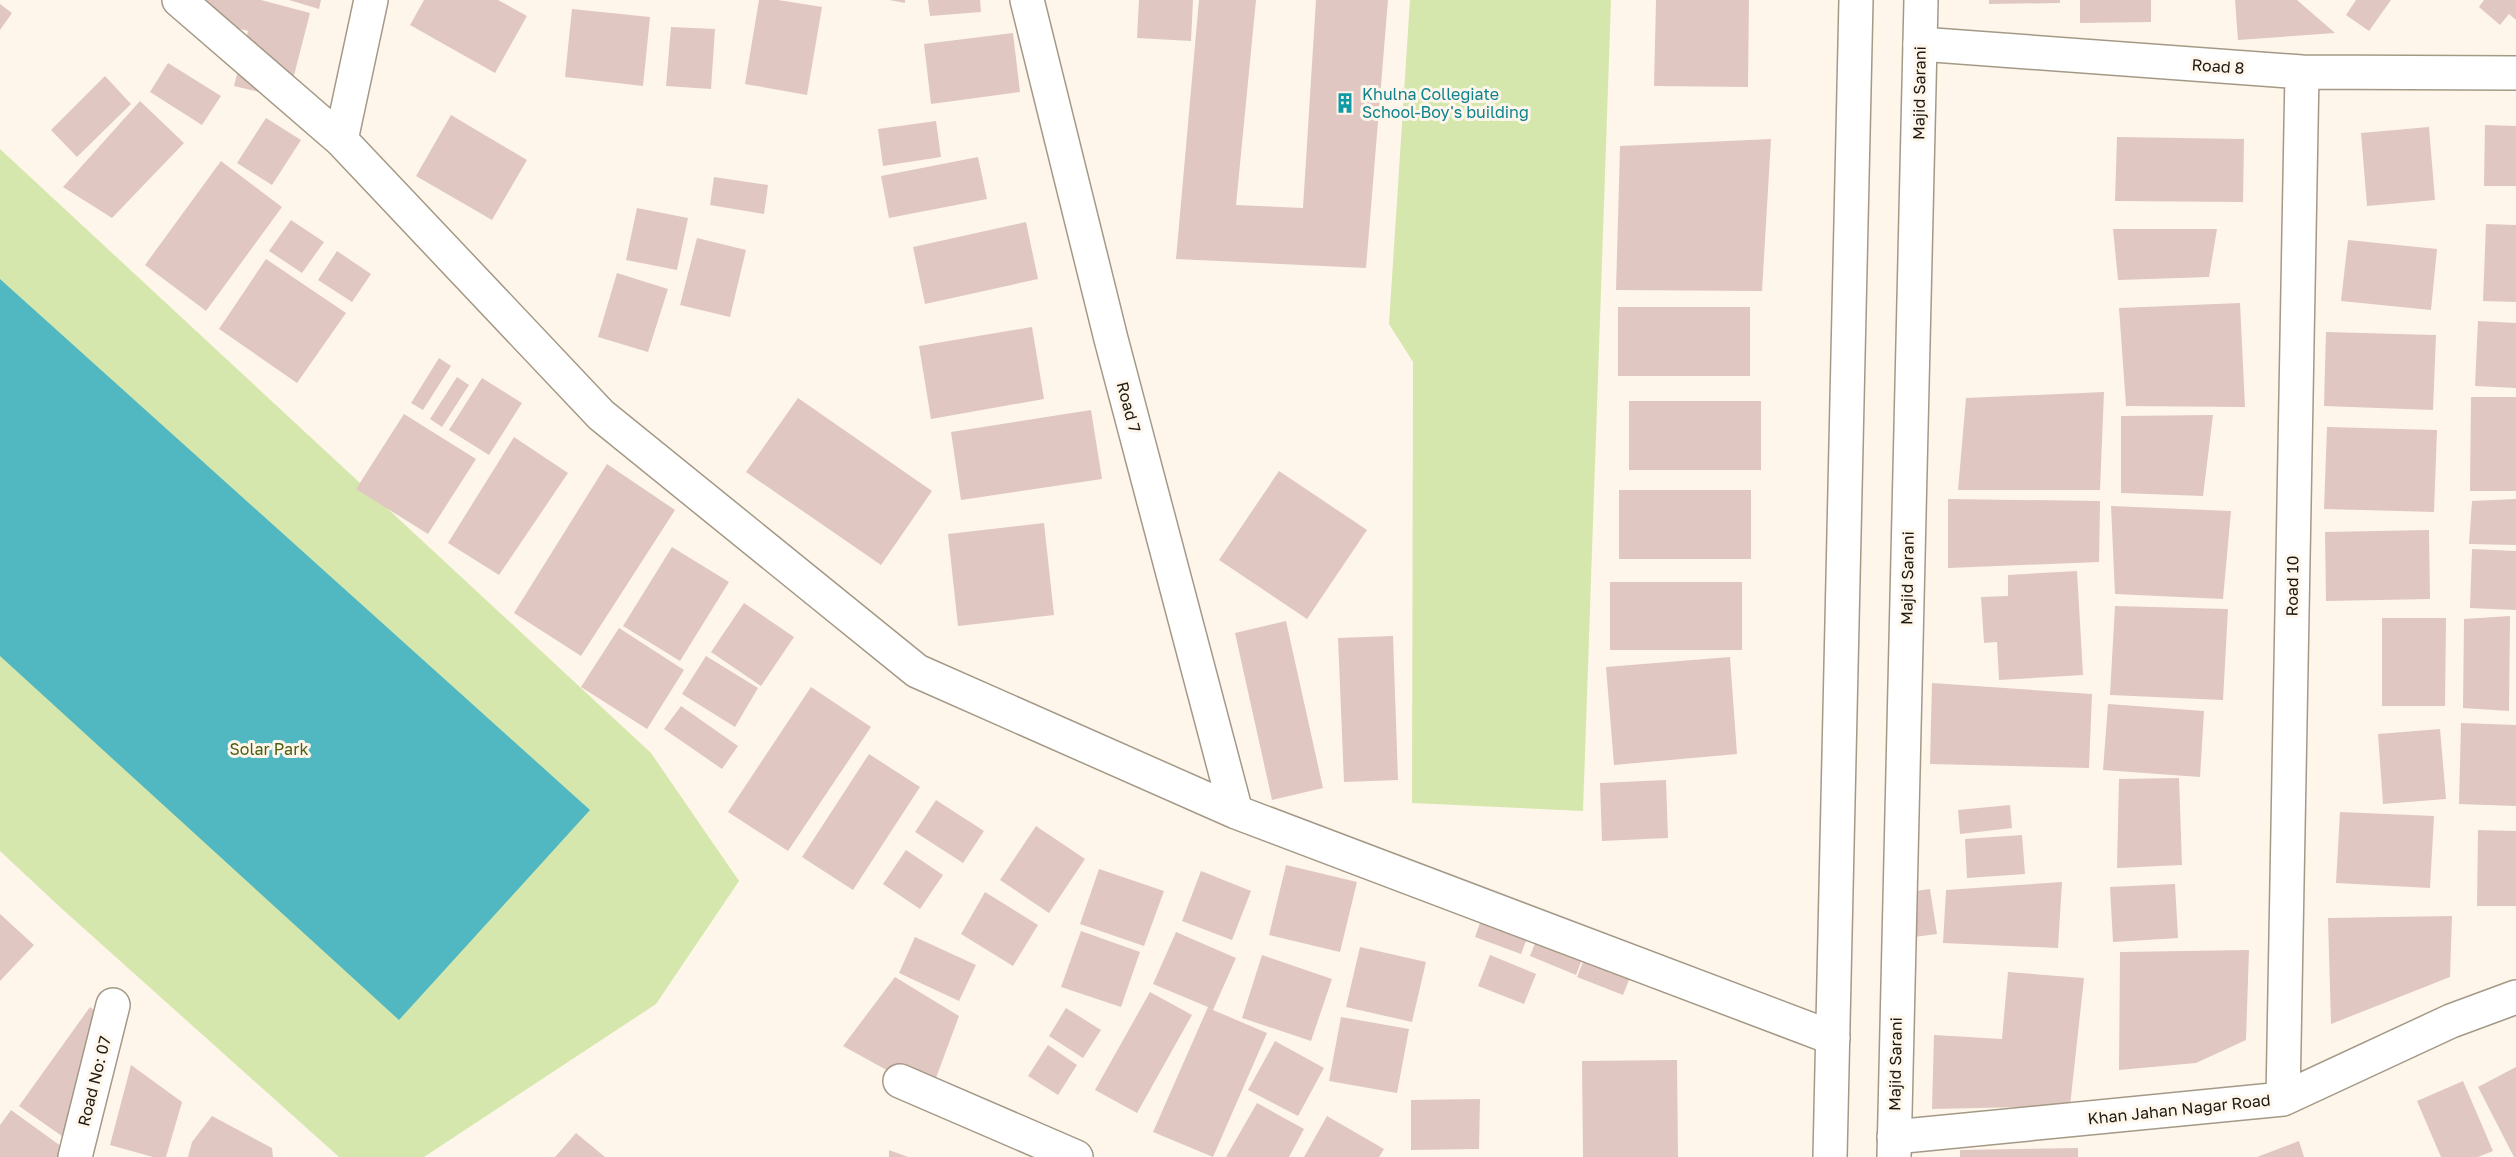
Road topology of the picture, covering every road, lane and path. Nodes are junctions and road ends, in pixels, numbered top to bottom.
1 (179, 0) edge
2 (371, 0) edge
3 (1027, 0) edge
4 (1856, 0) edge
5 (1921, 0) edge
6 (1920, 44) junction
7 (2302, 72) junction
8 (2516, 73) edge
9 (341, 140) junction
10 (1236, 812) junction
11 (2516, 997) edge
12 (113, 1005) dead end
13 (1833, 1038) junction
14 (900, 1081) dead end
15 (2283, 1100) junction
16 (1894, 1147) edge
17 (75, 1157) edge
18 (1076, 1157) edge
19 (1830, 1157) edge

1 - 9 street
2 - 9 street
3 - 10 street, Road 7
4 - 13 street
5 - 6 street, Majid Sarani
6 - 7 street, Road 8
6 - 16 street, Majid Sarani
7 - 8 street, Road 8
7 - 15 street, Road 10
9 - 10 street
10 - 13 street
11 - 15 street, Khan Jahan Nagar Road
12 - 17 street, Road No: 07
13 - 19 street
14 - 18 street
15 - 16 street, Khan Jahan Nagar Road

